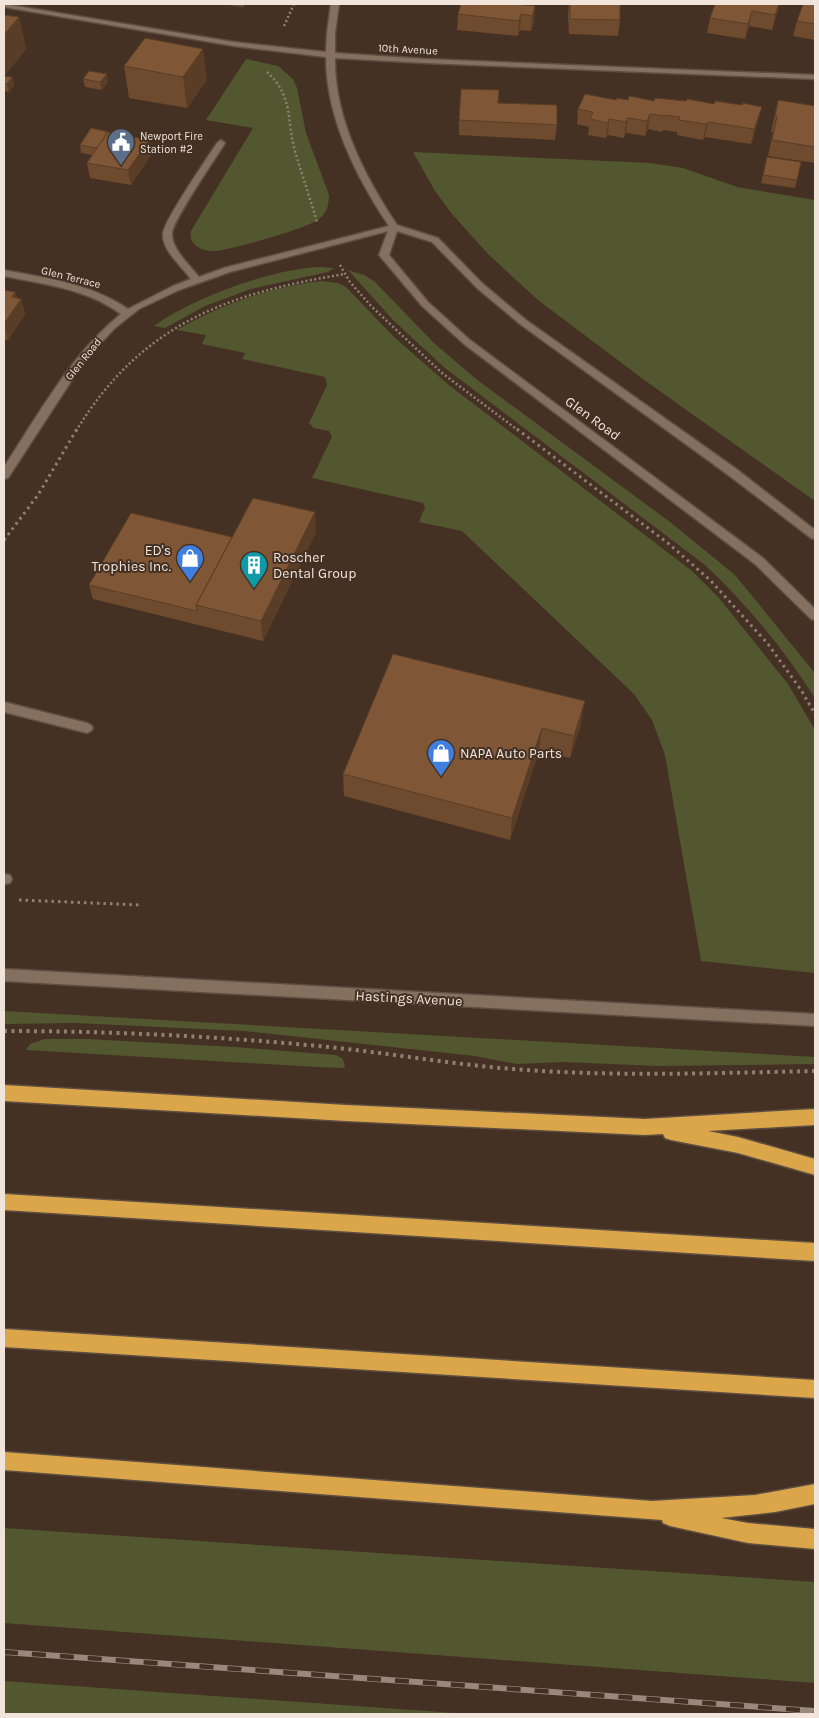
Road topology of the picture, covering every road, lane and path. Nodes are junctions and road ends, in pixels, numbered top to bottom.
1 (294, 4) edge
2 (335, 4) edge
3 (4, 5) edge
4 (281, 30) dead end
5 (330, 55) junction
6 (264, 69) dead end
7 (815, 77) edge
8 (221, 143) dead end
9 (314, 216) dead end
10 (394, 227) junction
11 (4, 274) edge
12 (197, 280) junction
13 (127, 314) junction
14 (4, 475) edge
15 (815, 535) edge
16 (4, 540) edge
17 (815, 616) edge
18 (4, 706) edge
19 (815, 714) edge
20 (86, 728) dead end
21 (16, 900) dead end
22 (141, 905) dead end
23 (4, 975) edge
24 (815, 1020) edge
25 (4, 1031) edge
26 (815, 1071) edge
27 (4, 1093) edge
28 (815, 1117) edge
29 (645, 1127) junction
30 (815, 1167) edge
31 (4, 1202) edge
32 (815, 1252) edge
33 (4, 1338) edge
34 (815, 1389) edge
35 (4, 1461) edge
36 (815, 1494) edge
37 (652, 1511) junction
38 (815, 1539) edge

1 - 4 path
2 - 5 street
3 - 5 street, 10th Avenue
5 - 7 street, 10th Avenue
5 - 10 street
6 - 9 path
8 - 12 street
10 - 12 street, Glen Road
10 - 15 street
10 - 17 street, Glen Road
11 - 13 street, Glen Terrace
12 - 13 street, Glen Road
13 - 14 street, Glen Road
16 - 19 path
18 - 20 street
21 - 22 path
23 - 24 street, Hastings Avenue
25 - 26 path
27 - 29 highway
28 - 29 highway
29 - 30 highway
31 - 32 highway
33 - 34 highway
35 - 37 highway
36 - 37 highway
37 - 38 highway

